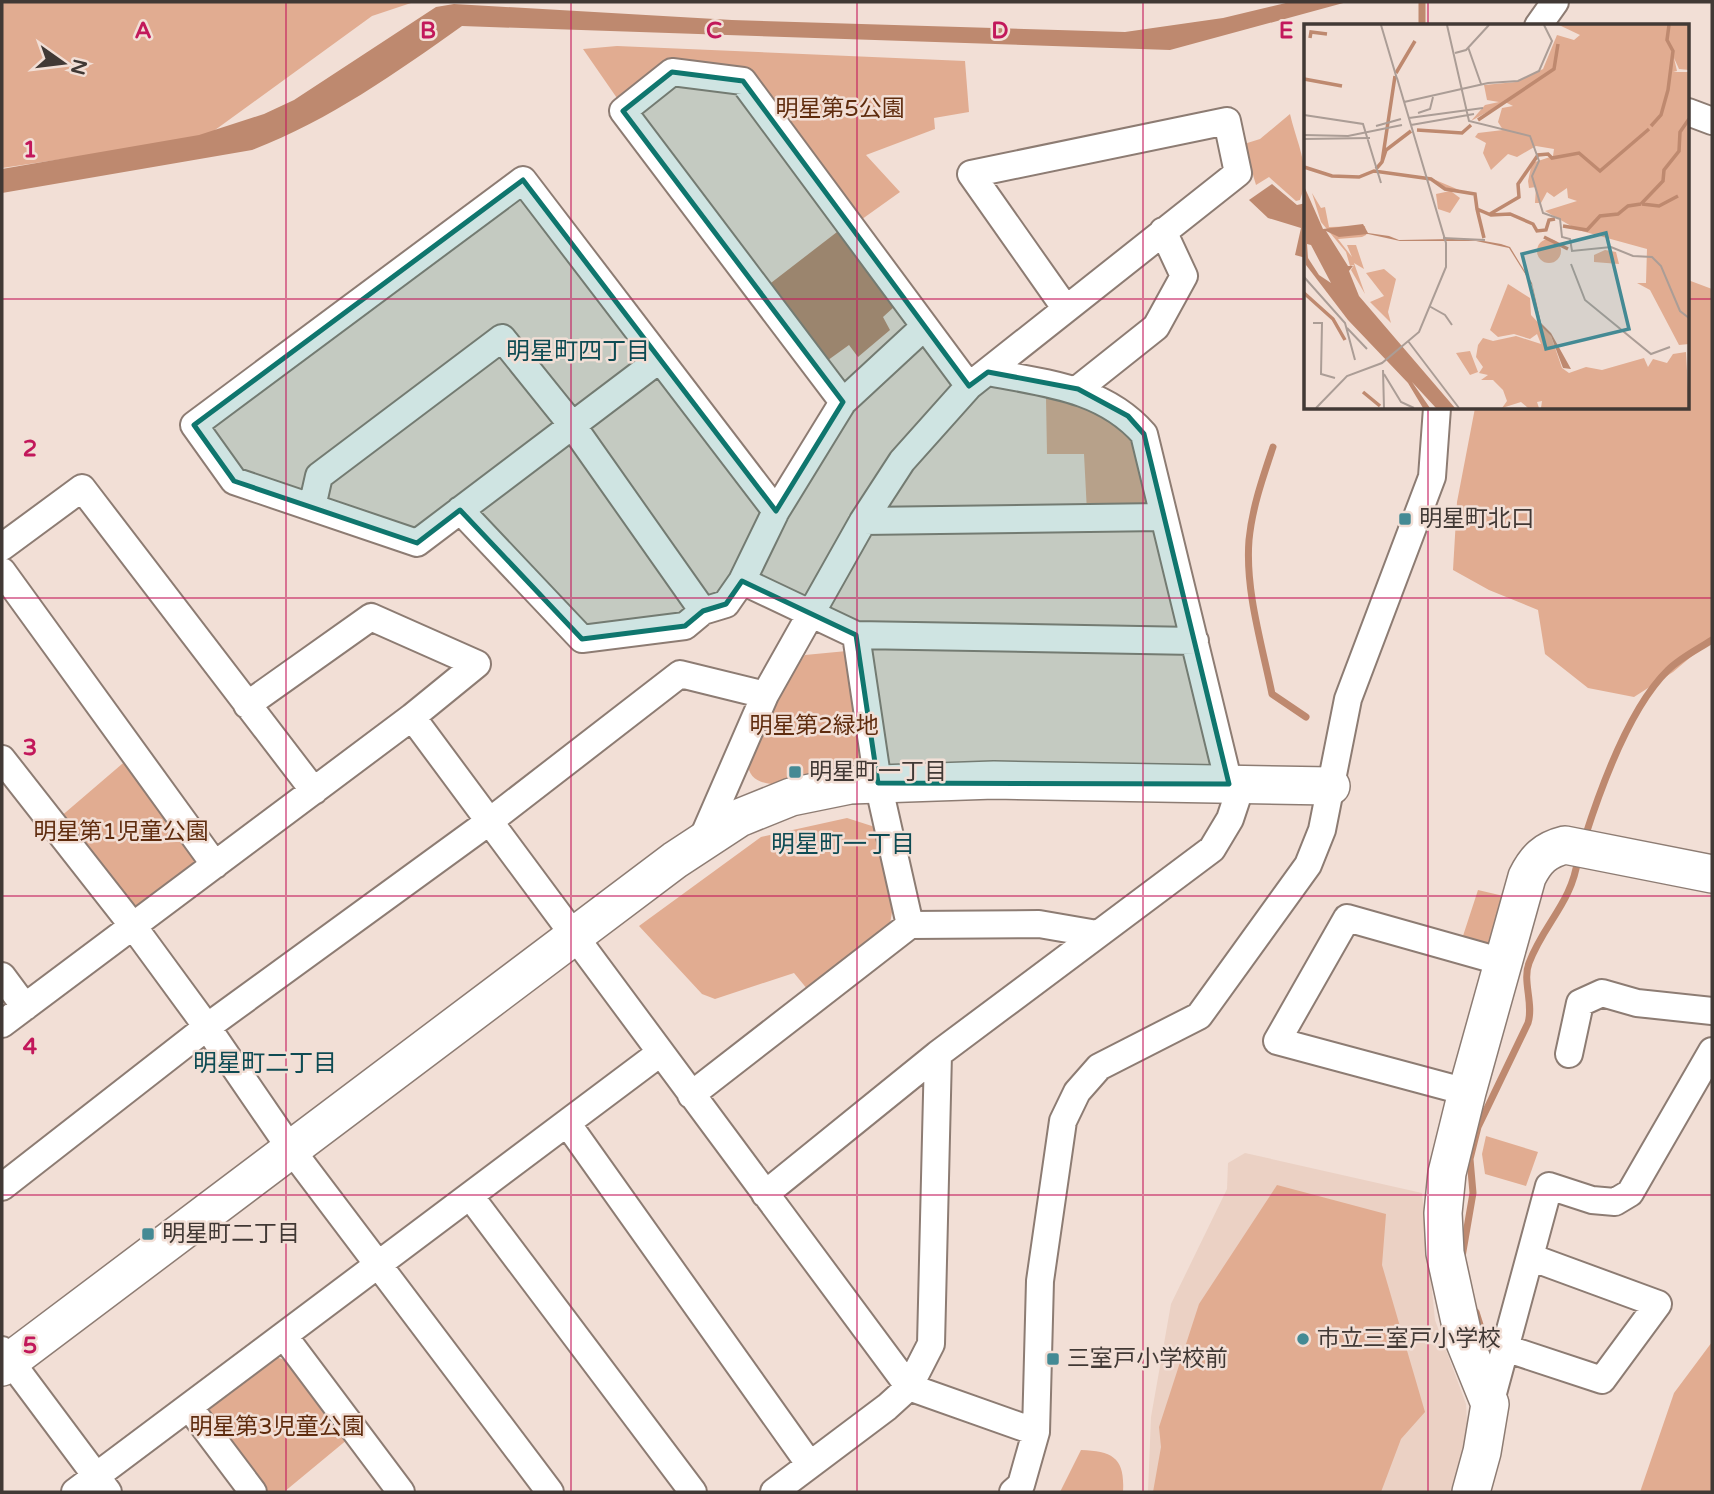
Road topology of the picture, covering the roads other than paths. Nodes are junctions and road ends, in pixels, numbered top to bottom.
1 (1555, 2) edge
2 (1539, 24) edge
3 (1690, 113) edge
4 (1712, 121) edge
5 (1163, 231) junction
6 (1066, 309) junction
7 (924, 327) junction
8 (660, 359) junction
9 (979, 379) junction
10 (1078, 389) junction
11 (843, 402) junction
12 (1437, 410) edge
13 (572, 425) junction
14 (312, 508) junction
15 (460, 510) junction
16 (776, 511) junction
17 (1162, 517) junction
18 (863, 521) junction
19 (2, 547) edge
20 (2, 571) edge
21 (742, 581) junction
22 (703, 611) junction
23 (811, 613) junction
24 (856, 635) junction
25 (1195, 641) junction
26 (765, 695) junction
27 (247, 705) junction
28 (412, 717) junction
29 (2, 759) edge
30 (878, 783) junction
31 (1236, 784) junction
32 (1331, 786) junction
33 (313, 791) junction
34 (490, 821) junction
35 (701, 842) junction
36 (215, 865) junction
37 (1712, 874) edge
38 (910, 925) junction
39 (132, 926) junction
40 (1097, 934) junction
41 (577, 937) junction
42 (1503, 962) junction
43 (2, 976) edge
44 (25, 1007) junction
45 (1712, 1011) edge
46 (2, 1024) edge
47 (207, 1027) junction
48 (1712, 1051) edge
49 (660, 1053) junction
50 (938, 1054) junction
51 (1569, 1054) dead end
52 (1467, 1091) junction
53 (691, 1095) junction
54 (567, 1123) junction
55 (290, 1148) junction
56 (2, 1187) edge
57 (765, 1194) junction
58 (470, 1196) junction
59 (1530, 1257) junction
60 (377, 1265) junction
61 (284, 1336) junction
62 (1505, 1348) junction
63 (5, 1359) edge
64 (909, 1387) junction
65 (1490, 1404) junction
66 (189, 1407) junction
67 (1036, 1432) junction
68 (810, 1465) junction
69 (93, 1487) edge
70 (254, 1492) edge
71 (401, 1492) edge
72 (550, 1492) edge
73 (692, 1492) edge
74 (774, 1492) edge
75 (1013, 1492) edge
76 (1471, 1492) edge

1 - 2 street
3 - 4 street
5 - 6 street
5 - 6 street
5 - 10 street
6 - 9 street
7 - 9 street
7 - 11 street
7 - 11 street
8 - 13 street
8 - 14 street
8 - 16 street
9 - 10 street
9 - 18 street
10 - 17 street
11 - 16 street
12 - 32 street
13 - 14 street
13 - 15 street
13 - 22 street
14 - 15 street
15 - 22 street
16 - 21 street
17 - 18 street
17 - 25 street
18 - 23 street
19 - 27 street
20 - 36 street
21 - 22 street
21 - 23 street
23 - 24 street
23 - 26 street
24 - 25 street
24 - 30 street
25 - 31 street
26 - 34 street
26 - 35 street
27 - 28 street
27 - 33 street
28 - 33 street
28 - 34 street
29 - 39 street
30 - 31 street
30 - 35 street
30 - 38 street
31 - 32 street
31 - 40 street
32 - 67 street
33 - 36 street
34 - 41 street
34 - 47 street
35 - 41 street
36 - 39 street
37 - 42 street
38 - 40 street
38 - 53 street
39 - 44 street
39 - 47 street
40 - 50 street
41 - 49 street
41 - 55 street
42 - 52 street
42 - 52 street
43 - 44 street
44 - 46 street
45 - 51 street
47 - 55 street
47 - 56 street
48 - 59 street
49 - 53 street
49 - 54 street
50 - 57 street
50 - 64 street
52 - 65 street
53 - 57 street
54 - 58 street
54 - 68 street
55 - 60 street
55 - 63 street
57 - 64 street
58 - 60 street
58 - 73 street
59 - 62 street
59 - 62 street
60 - 61 street
60 - 72 street
61 - 66 street
61 - 71 street
62 - 65 street
63 - 69 street
64 - 67 street
64 - 68 street
65 - 76 street
66 - 69 street
66 - 70 street
67 - 75 street
68 - 74 street

